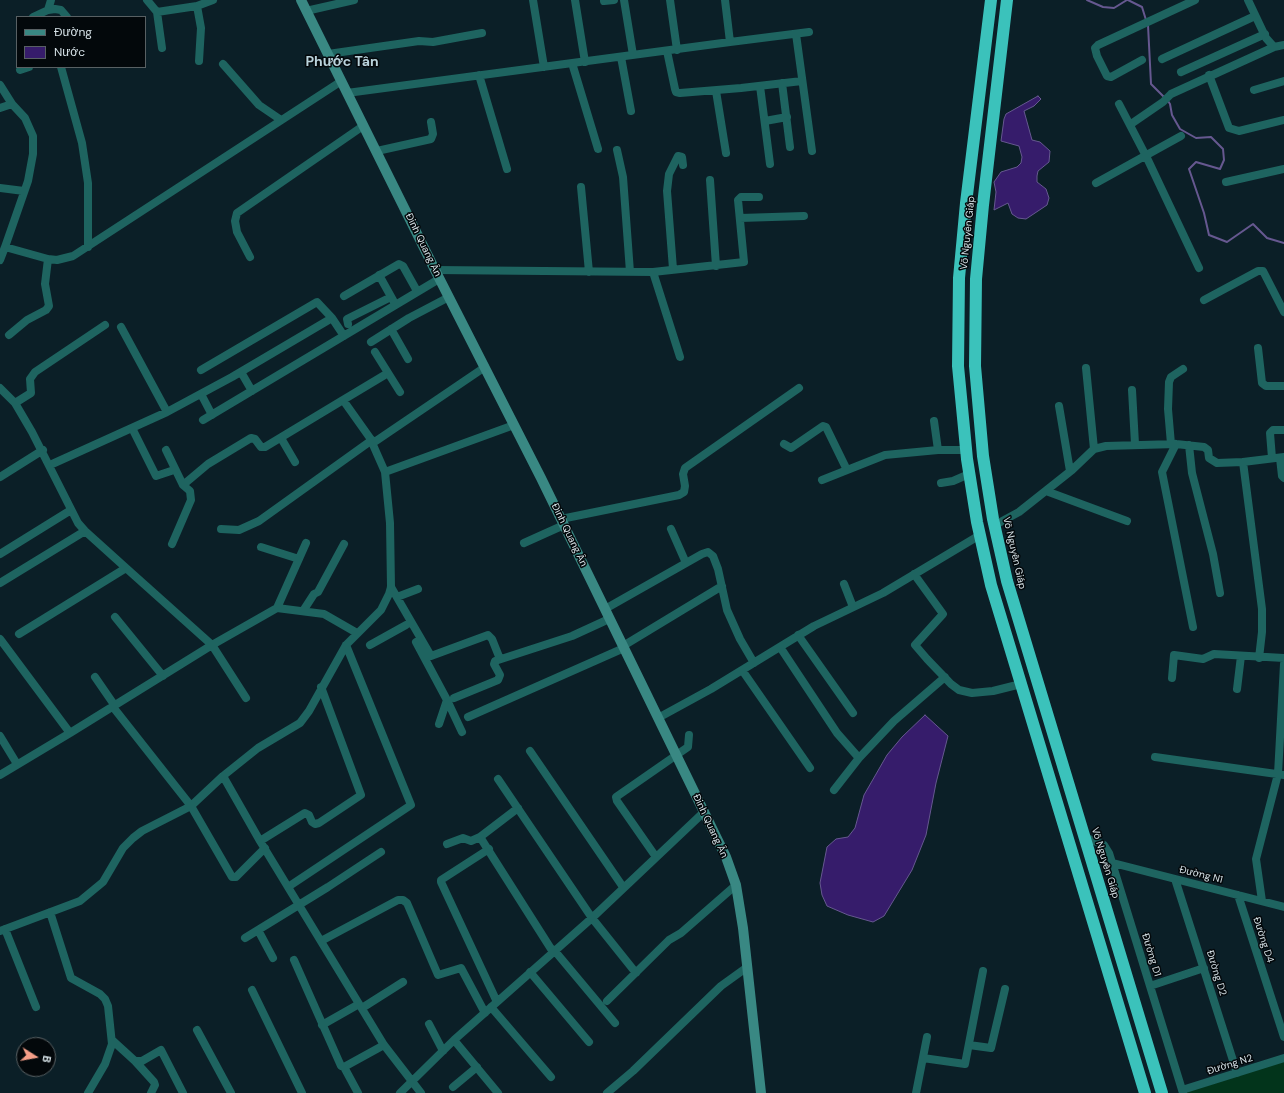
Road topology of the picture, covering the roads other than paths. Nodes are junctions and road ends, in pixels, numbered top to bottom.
1 (51, 0) edge
2 (147, 0) edge
3 (213, 0) edge
4 (301, 0) edge
5 (354, 0) edge
6 (533, 0) edge
7 (575, 0) edge
8 (614, 0) edge
9 (624, 0) edge
10 (670, 0) edge
11 (725, 0) edge
12 (990, 0) edge
13 (1007, 0) edge
14 (1195, 0) edge
15 (1248, 0) edge
16 (604, 2) dead end
17 (197, 6) junction
18 (48, 10) junction
19 (306, 11) junction
20 (157, 12) junction
21 (35, 16) edge
22 (66, 16) edge
23 (1255, 16) junction
24 (809, 32) dead end
25 (482, 33) dead end
26 (796, 34) junction
27 (1265, 34) junction
28 (730, 42) junction
29 (1284, 45) edge
30 (1274, 47) junction
31 (162, 48) dead end
32 (677, 50) junction
33 (667, 51) junction
34 (328, 54) junction
35 (633, 55) junction
36 (620, 57) junction
37 (1162, 59) dead end
38 (1142, 60) dead end
39 (199, 61) dead end
40 (585, 62) junction
41 (572, 63) junction
42 (222, 64) dead end
43 (544, 67) junction
44 (26, 68) edge
45 (61, 68) edge
46 (20, 70) dead end
47 (1181, 72) dead end
48 (479, 75) junction
49 (1209, 76) junction
50 (802, 81) junction
51 (1284, 81) edge
52 (340, 82) junction
53 (782, 83) junction
54 (0, 85) edge
55 (760, 86) junction
56 (1254, 90) dead end
57 (716, 91) junction
58 (347, 93) junction
59 (12, 104) junction
60 (1119, 104) dead end
61 (0, 108) edge
62 (631, 111) dead end
63 (787, 117) junction
64 (281, 120) junction
65 (1284, 120) edge
66 (765, 121) junction
67 (431, 122) dead end
68 (1131, 124) junction
69 (363, 126) junction
70 (1181, 136) dead end
71 (790, 147) dead end
72 (598, 149) dead end
73 (617, 150) dead end
74 (377, 151) junction
75 (812, 151) dead end
76 (726, 153) dead end
77 (1146, 155) junction
78 (770, 164) dead end
79 (683, 165) dead end
80 (506, 169) dead end
81 (1284, 169) edge
82 (710, 180) dead end
83 (1226, 182) dead end
84 (1096, 183) dead end
85 (581, 187) dead end
86 (0, 188) edge
87 (24, 191) junction
88 (759, 197) dead end
89 (804, 216) dead end
90 (740, 218) junction
91 (4, 243) edge
92 (88, 247) junction
93 (250, 257) dead end
94 (0, 260) edge
95 (48, 260) junction
96 (716, 266) junction
97 (1199, 268) dead end
98 (673, 269) junction
99 (589, 272) junction
100 (630, 272) junction
101 (653, 272) junction
102 (379, 275) junction
103 (437, 275) junction
104 (417, 291) junction
105 (344, 296) dead end
106 (391, 297) junction
107 (449, 297) junction
108 (1204, 300) dead end
109 (397, 305) junction
110 (1284, 312) edge
111 (332, 318) junction
112 (348, 324) dead end
113 (105, 325) dead end
114 (121, 327) dead end
115 (391, 329) junction
116 (9, 335) dead end
117 (344, 336) junction
118 (371, 342) dead end
119 (1258, 348) dead end
120 (375, 352) dead end
121 (680, 357) dead end
122 (408, 359) dead end
123 (485, 367) junction
124 (1086, 368) dead end
125 (201, 370) dead end
126 (1184, 370) dead end
127 (241, 372) junction
128 (388, 373) junction
129 (1284, 386) edge
130 (0, 388) edge
131 (800, 388) dead end
132 (1132, 390) dead end
133 (252, 391) junction
134 (400, 392) dead end
135 (201, 394) junction
136 (344, 400) junction
137 (15, 404) junction
138 (1059, 406) dead end
139 (167, 412) junction
140 (212, 415) junction
141 (203, 420) dead end
142 (934, 421) dead end
143 (514, 425) junction
144 (132, 428) junction
145 (1284, 430) edge
146 (281, 438) junction
147 (372, 442) junction
148 (784, 444) dead end
149 (1135, 444) junction
150 (1173, 444) junction
151 (1189, 445) junction
152 (1094, 449) junction
153 (42, 450) junction
154 (166, 450) dead end
155 (938, 450) junction
156 (966, 450) junction
157 (1278, 458) edge
158 (295, 462) dead end
159 (1243, 462) junction
160 (50, 465) junction
161 (174, 470) junction
162 (847, 470) junction
163 (1070, 471) junction
164 (385, 472) junction
165 (969, 474) junction
166 (0, 477) edge
167 (1284, 478) edge
168 (822, 480) dead end
169 (941, 483) dead end
170 (183, 485) junction
171 (1046, 491) junction
172 (71, 510) junction
173 (1127, 521) dead end
174 (562, 522) junction
175 (995, 525) junction
176 (221, 529) dead end
177 (671, 530) dead end
178 (85, 532) junction
179 (980, 536) junction
180 (306, 543) dead end
181 (524, 543) dead end
182 (172, 544) dead end
183 (344, 544) dead end
184 (261, 547) dead end
185 (0, 554) edge
186 (299, 559) junction
187 (686, 563) junction
188 (126, 568) junction
189 (914, 574) junction
190 (0, 583) edge
191 (844, 584) dead end
192 (722, 586) junction
193 (418, 589) dead end
194 (392, 593) junction
195 (1220, 593) dead end
196 (853, 607) junction
197 (277, 608) junction
198 (604, 609) junction
199 (303, 611) junction
200 (115, 617) dead end
201 (609, 619) junction
202 (406, 625) junction
203 (1194, 627) dead end
204 (357, 633) junction
205 (20, 634) dead end
206 (798, 635) junction
207 (0, 639) edge
208 (212, 645) junction
209 (346, 645) junction
210 (370, 645) dead end
211 (623, 647) junction
212 (780, 647) junction
213 (1241, 656) junction
214 (1259, 658) junction
215 (1284, 658) edge
216 (500, 659) junction
217 (754, 663) junction
218 (1284, 664) edge
219 (742, 670) junction
220 (95, 676) dead end
221 (162, 676) junction
222 (945, 677) junction
223 (1172, 678) dead end
224 (1021, 684) junction
225 (322, 687) junction
226 (1237, 689) dead end
227 (246, 698) dead end
228 (451, 699) junction
229 (114, 706) junction
230 (853, 713) dead end
231 (468, 717) dead end
232 (658, 718) junction
233 (439, 724) dead end
234 (462, 732) dead end
235 (70, 733) junction
236 (689, 735) dead end
237 (0, 736) edge
238 (530, 751) dead end
239 (676, 755) junction
240 (1155, 757) dead end
241 (859, 758) junction
242 (17, 764) junction
243 (810, 768) dead end
244 (1281, 774) edge
245 (0, 775) edge
246 (224, 776) junction
247 (498, 779) dead end
248 (834, 790) dead end
249 (191, 806) junction
250 (518, 808) junction
251 (704, 812) junction
252 (480, 837) junction
253 (1084, 837) junction
254 (260, 840) junction
255 (447, 844) dead end
256 (265, 848) junction
257 (489, 849) junction
258 (381, 852) dead end
259 (656, 857) junction
260 (1113, 863) junction
261 (1175, 879) junction
262 (736, 885) junction
263 (288, 887) junction
264 (623, 887) junction
265 (1238, 895) junction
266 (1262, 902) junction
267 (299, 905) junction
268 (1284, 907) edge
269 (50, 912) junction
270 (592, 918) junction
271 (3, 930) edge
272 (258, 930) junction
273 (245, 938) dead end
274 (321, 941) junction
275 (553, 951) junction
276 (273, 958) dead end
277 (294, 960) dead end
278 (746, 968) junction
279 (1204, 968) junction
280 (983, 971) dead end
281 (530, 972) junction
282 (636, 973) junction
283 (403, 982) dead end
284 (1150, 986) junction
285 (1005, 989) dead end
286 (252, 990) dead end
287 (607, 1001) dead end
288 (494, 1005) junction
289 (361, 1006) junction
290 (36, 1007) dead end
291 (485, 1013) junction
292 (615, 1023) dead end
293 (429, 1024) dead end
294 (322, 1025) junction
295 (197, 1030) dead end
296 (1284, 1037) edge
297 (927, 1038) dead end
298 (112, 1040) junction
299 (454, 1040) junction
300 (589, 1042) dead end
301 (384, 1045) junction
302 (969, 1045) junction
303 (443, 1051) junction
304 (923, 1058) junction
305 (1284, 1058) edge
306 (135, 1061) junction
307 (344, 1067) junction
308 (477, 1067) junction
309 (1237, 1073) junction
310 (551, 1077) dead end
311 (411, 1082) junction
312 (453, 1086) dead end
313 (610, 1092) edge
314 (1182, 1092) edge
315 (88, 1093) edge
316 (151, 1093) edge
317 (183, 1093) edge
318 (231, 1093) edge
319 (302, 1093) edge
320 (358, 1093) edge
321 (400, 1093) edge
322 (421, 1093) edge
323 (497, 1093) edge
324 (761, 1093) edge
325 (916, 1093) edge
326 (1144, 1093) edge
327 (1162, 1093) edge

1 - 18 street
2 - 20 street
3 - 17 street
4 - 19 street, Đinh Quang Ân
5 - 19 street
6 - 43 street
7 - 40 street
8 - 16 street
9 - 35 street
10 - 32 street
11 - 28 street
12 - 156 highway, Võ Nguyên Giáp
13 - 175 highway, Võ Nguyên Giáp
14 - 38 street
15 - 23 street
17 - 20 street
17 - 39 street
18 - 21 street
18 - 22 street
19 - 34 street, Đinh Quang Ân
20 - 31 street
23 - 27 street
23 - 37 street
24 - 26 street
25 - 34 street
26 - 28 street
26 - 50 street
27 - 30 street
27 - 47 street
28 - 32 street
29 - 30 street
30 - 49 street
32 - 33 street
33 - 35 street
33 - 57 street
34 - 52 street, Đinh Quang Ân
35 - 36 street
36 - 40 street
36 - 62 street
40 - 41 street
41 - 43 street
41 - 72 street
42 - 64 street
43 - 48 street
44 - 46 street
45 - 92 street
48 - 58 street
48 - 80 street
49 - 65 street
49 - 68 street
50 - 53 street
50 - 75 street
51 - 56 street
52 - 58 street, Đinh Quang Ân
52 - 64 street
53 - 55 street
53 - 63 street
54 - 59 street
55 - 57 street
55 - 66 street
57 - 76 street
58 - 69 street, Đinh Quang Ân
59 - 61 street
59 - 87 street
60 - 68 street
63 - 66 street
63 - 71 street
64 - 92 street
66 - 78 street
67 - 74 street
68 - 77 street
69 - 74 street, Đinh Quang Ân
69 - 93 street
70 - 77 street
73 - 100 street
74 - 103 street, Đinh Quang Ân
77 - 84 street
77 - 97 street
79 - 98 street
81 - 83 street
82 - 96 street
85 - 99 street
86 - 87 street
87 - 91 street
88 - 90 street
89 - 90 street
90 - 96 street
91 - 94 street
91 - 95 street
92 - 95 street
95 - 116 street
96 - 98 street
98 - 101 street
99 - 100 street
99 - 103 street
100 - 101 street
101 - 121 street
102 - 104 street
102 - 105 street
102 - 106 street
103 - 104 street
103 - 107 street, Đinh Quang Ân
104 - 109 street
106 - 109 street
106 - 112 street
107 - 115 street
107 - 123 street, Đinh Quang Ân
108 - 110 street
109 - 117 street
111 - 117 street
111 - 125 street
111 - 127 street
113 - 137 street
114 - 139 street
115 - 118 street
115 - 122 street
117 - 133 street
119 - 129 street
120 - 128 street
123 - 143 street, Đinh Quang Ân
123 - 147 street
124 - 152 street
126 - 150 street
127 - 133 street
127 - 135 street
128 - 134 street
128 - 136 street
130 - 137 street
131 - 174 street
132 - 149 street
133 - 140 street
135 - 139 street
135 - 140 street
136 - 146 street
136 - 147 street
137 - 153 street
138 - 163 street
139 - 144 street
140 - 141 street
142 - 155 street
143 - 164 street
143 - 174 street, Đinh Quang Ân
144 - 160 street
144 - 161 street
145 - 157 street
146 - 158 street
146 - 170 street
147 - 164 street
147 - 176 street
148 - 162 street
149 - 150 street
149 - 152 street
150 - 151 street
150 - 203 street
151 - 159 street
151 - 195 street
152 - 163 street
153 - 160 street
153 - 166 street
154 - 161 street
155 - 156 street
155 - 162 street
156 - 165 highway, Võ Nguyên Giáp
157 - 159 street
157 - 167 street
159 - 214 street
160 - 172 street
161 - 170 street
162 - 168 street
163 - 171 street
164 - 194 street
165 - 169 street
165 - 179 highway, Võ Nguyên Giáp
170 - 182 street
171 - 173 street
171 - 175 street
172 - 178 street
172 - 185 street
174 - 181 street
174 - 198 street, Đinh Quang Ân
175 - 253 highway, Võ Nguyên Giáp
177 - 187 street
178 - 188 street
178 - 190 street
179 - 189 street
179 - 224 highway, Võ Nguyên Giáp
180 - 186 street
183 - 199 street
184 - 186 street
186 - 197 street
187 - 192 street
187 - 198 street
188 - 205 street
188 - 208 street
189 - 196 street
189 - 222 street
191 - 196 street
192 - 211 street
192 - 217 street
193 - 194 street
194 - 202 street
194 - 204 street
194 - 216 street
196 - 206 street
197 - 199 street
197 - 208 street
198 - 201 street, Đinh Quang Ân
199 - 204 street
200 - 221 street
201 - 211 street, Đinh Quang Ân
201 - 216 street
202 - 210 street
202 - 228 street
204 - 209 street
206 - 212 street
206 - 230 street
207 - 235 street
208 - 221 street
208 - 227 street
209 - 225 street
209 - 263 street
211 - 231 street
211 - 232 street, Đinh Quang Ân
212 - 217 street
212 - 241 street
213 - 214 street
213 - 223 street
213 - 226 street
214 - 215 street
216 - 228 street
217 - 219 street
218 - 244 street
219 - 232 street
219 - 243 street
220 - 229 street
221 - 229 street
222 - 224 street
222 - 241 street
224 - 326 highway, Võ Nguyên Giáp
225 - 246 street
225 - 254 street
228 - 233 street
228 - 234 street
229 - 235 street
229 - 249 street
232 - 239 street, Đinh Quang Ân
235 - 242 street
236 - 239 street
237 - 242 street
238 - 264 street
239 - 251 street, Đinh Quang Ân
239 - 259 street
240 - 244 street
241 - 248 street
242 - 245 street
244 - 266 street
246 - 249 street
246 - 254 street
247 - 250 street
249 - 256 street
249 - 269 street
250 - 252 street
250 - 270 street
251 - 259 street
251 - 262 street, Đinh Quang Ân
252 - 255 street
252 - 257 street
253 - 260 street, Đường D1
253 - 327 highway, Võ Nguyên Giáp
254 - 256 street
256 - 263 street
257 - 275 street
257 - 288 street
258 - 267 street
259 - 264 street
260 - 261 street, Đường N1
260 - 284 street, Đường D1
261 - 265 street, Đường N1
261 - 279 street, Đường D2
262 - 278 street, Đinh Quang Ân
262 - 282 street
263 - 267 street
264 - 270 street
265 - 266 street, Đường N1
265 - 296 street, Đường D4
266 - 268 street, Đường N1
267 - 272 street
267 - 274 street
269 - 271 street
269 - 298 street
270 - 275 street
270 - 282 street
271 - 290 street
272 - 273 street
272 - 276 street
274 - 289 street
274 - 291 street
275 - 281 street
275 - 292 street
277 - 294 street
278 - 313 street
278 - 324 street, Đinh Quang Ân
279 - 284 street
279 - 309 street, Đường D2
280 - 302 street
281 - 288 street
281 - 300 street
282 - 287 street
283 - 289 street
284 - 314 street, Đường D1
285 - 302 street
286 - 319 street
288 - 291 street
288 - 310 street
289 - 294 street
289 - 301 street
291 - 299 street
293 - 303 street
294 - 307 street
295 - 318 street
297 - 304 street
298 - 306 street
298 - 315 street
299 - 303 street
299 - 308 street
301 - 307 street
301 - 311 street
302 - 304 street
303 - 311 street
304 - 325 street
305 - 309 street, Đường N2
306 - 316 street
306 - 317 street
307 - 320 street
308 - 312 street
308 - 323 street
309 - 314 street, Đường N2
311 - 321 street
311 - 322 street

